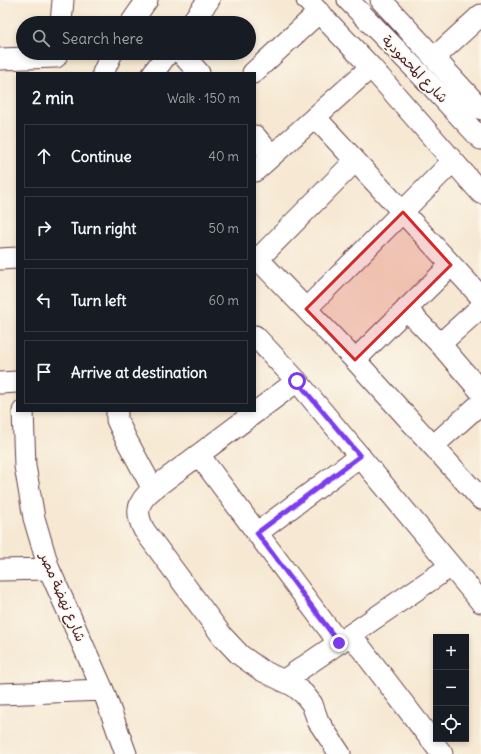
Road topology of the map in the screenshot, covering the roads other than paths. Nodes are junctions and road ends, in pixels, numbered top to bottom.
1 (63, 0) edge
2 (147, 0) edge
3 (209, 0) edge
4 (348, 0) edge
5 (381, 0) edge
6 (313, 6) edge
7 (481, 15) edge
8 (61, 16) edge
9 (136, 16) edge
10 (196, 16) edge
11 (434, 58) junction
12 (0, 59) edge
13 (16, 60) edge
14 (28, 60) edge
15 (109, 60) edge
16 (163, 60) edge
17 (187, 60) edge
18 (56, 61) edge
19 (371, 67) junction
20 (103, 72) edge
21 (154, 72) edge
22 (198, 72) edge
23 (254, 72) edge
24 (481, 109) edge
25 (315, 117) junction
26 (477, 127) edge
27 (256, 137) edge
28 (272, 156) junction
29 (355, 161) junction
30 (453, 161) junction
31 (256, 170) edge
32 (481, 193) edge
33 (403, 212) junction
34 (257, 257) edge
35 (16, 258) edge
36 (0, 259) edge
37 (451, 265) junction
38 (481, 297) edge
39 (481, 307) edge
40 (306, 309) junction
41 (406, 309) junction
42 (256, 337) edge
43 (440, 344) junction
44 (355, 360) junction
45 (297, 381) junction
46 (16, 382) edge
47 (0, 383) edge
48 (481, 392) edge
49 (481, 403) edge
50 (256, 410) edge
51 (22, 412) edge
52 (117, 412) edge
53 (252, 413) edge
54 (433, 446) junction
55 (199, 455) junction
56 (360, 456) junction
57 (153, 489) junction
58 (481, 499) edge
59 (257, 533) junction
60 (451, 566) junction
61 (49, 569) junction
62 (0, 570) edge
63 (481, 602) edge
64 (345, 639) junction
65 (283, 681) junction
66 (103, 690) junction
67 (0, 694) edge
68 (126, 754) edge
69 (340, 754) edge
70 (442, 754) edge

1 - 8 street
2 - 9 street
3 - 10 street
4 - 26 street, شارع المحمودية
5 - 11 street, شارع المحمودية
6 - 19 street
6 - 23 street
7 - 11 street
11 - 24 street, شارع المحمودية
12 - 13 street
14 - 18 street
15 - 20 street
16 - 21 street
17 - 22 street
19 - 25 street
19 - 30 street
25 - 28 street
25 - 29 street
27 - 28 street
28 - 31 street
29 - 33 street
29 - 34 street
30 - 32 street
30 - 33 street
33 - 37 street
33 - 40 street
34 - 40 street
35 - 36 street
37 - 38 street
37 - 41 street
39 - 43 street
40 - 44 street
41 - 43 street
41 - 44 street
42 - 45 street
43 - 48 street
44 - 54 street
45 - 50 street
45 - 56 street
46 - 47 street
49 - 54 street
51 - 61 street, شارع نهضة مصر
52 - 57 street
53 - 55 street
54 - 58 street
55 - 57 street
55 - 59 street
56 - 59 street
56 - 60 street
57 - 65 street
59 - 64 street
60 - 63 street
60 - 64 street
61 - 62 street
61 - 66 street, شارع نهضة مصر
64 - 65 street
64 - 70 street
65 - 69 street
66 - 67 street
66 - 68 street, شارع نهضة مصر

